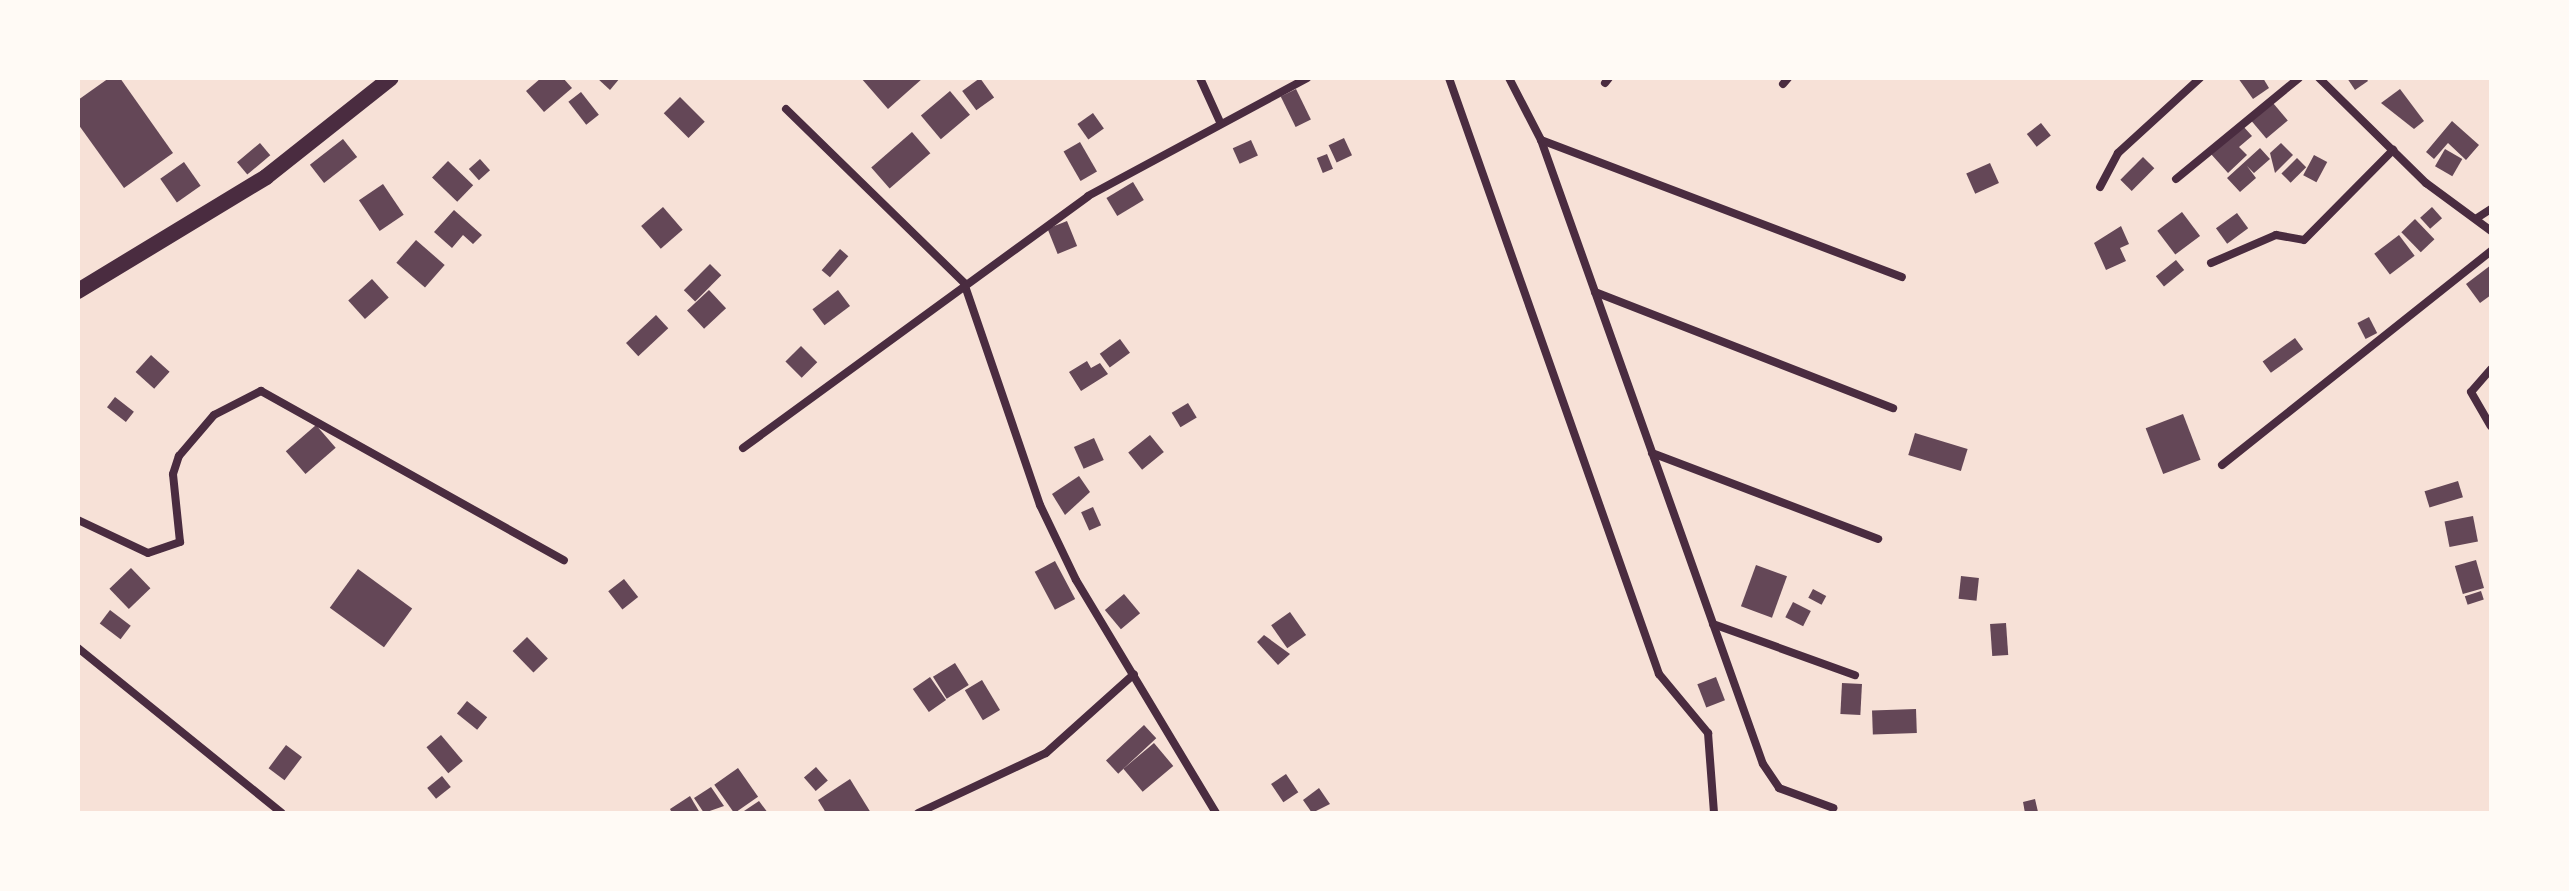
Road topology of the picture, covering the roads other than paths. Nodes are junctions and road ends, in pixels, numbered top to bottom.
1 (391, 78) edge
2 (1200, 78) edge
3 (1307, 78) edge
4 (1449, 78) edge
5 (1509, 78) edge
6 (2200, 78) edge
7 (2299, 78) edge
8 (2319, 78) edge
9 (786, 109) dead end
10 (1220, 122) junction
11 (1541, 140) junction
12 (2393, 150) junction
13 (2176, 179) dead end
14 (2100, 187) dead end
15 (2491, 209) edge
16 (2477, 218) junction
17 (2491, 231) edge
18 (2491, 251) edge
19 (2211, 263) dead end
20 (1902, 277) dead end
21 (964, 283) junction
22 (78, 291) edge
23 (1595, 292) junction
24 (2491, 369) edge
25 (1893, 408) dead end
26 (2491, 426) edge
27 (743, 448) dead end
28 (1652, 453) junction
29 (2222, 465) dead end
30 (78, 520) edge
31 (1878, 539) dead end
32 (564, 560) dead end
33 (1713, 624) junction
34 (78, 648) edge
35 (1134, 674) junction
36 (1855, 675) dead end
37 (1833, 808) dead end
38 (282, 813) edge
39 (918, 813) edge
40 (1216, 813) edge
41 (1714, 813) edge

1 - 22 main road
2 - 10 street
3 - 10 street
4 - 41 street
5 - 11 street
6 - 14 street
7 - 13 street
8 - 12 street
9 - 21 street
10 - 21 street
11 - 20 street
11 - 23 street
12 - 16 street
12 - 19 street
15 - 16 street
16 - 17 street
18 - 29 street
21 - 27 street
21 - 35 street
23 - 25 street
23 - 28 street
24 - 26 street
28 - 31 street
28 - 33 street
30 - 32 street
33 - 36 street
33 - 37 street
34 - 38 street
35 - 39 street
35 - 40 street

